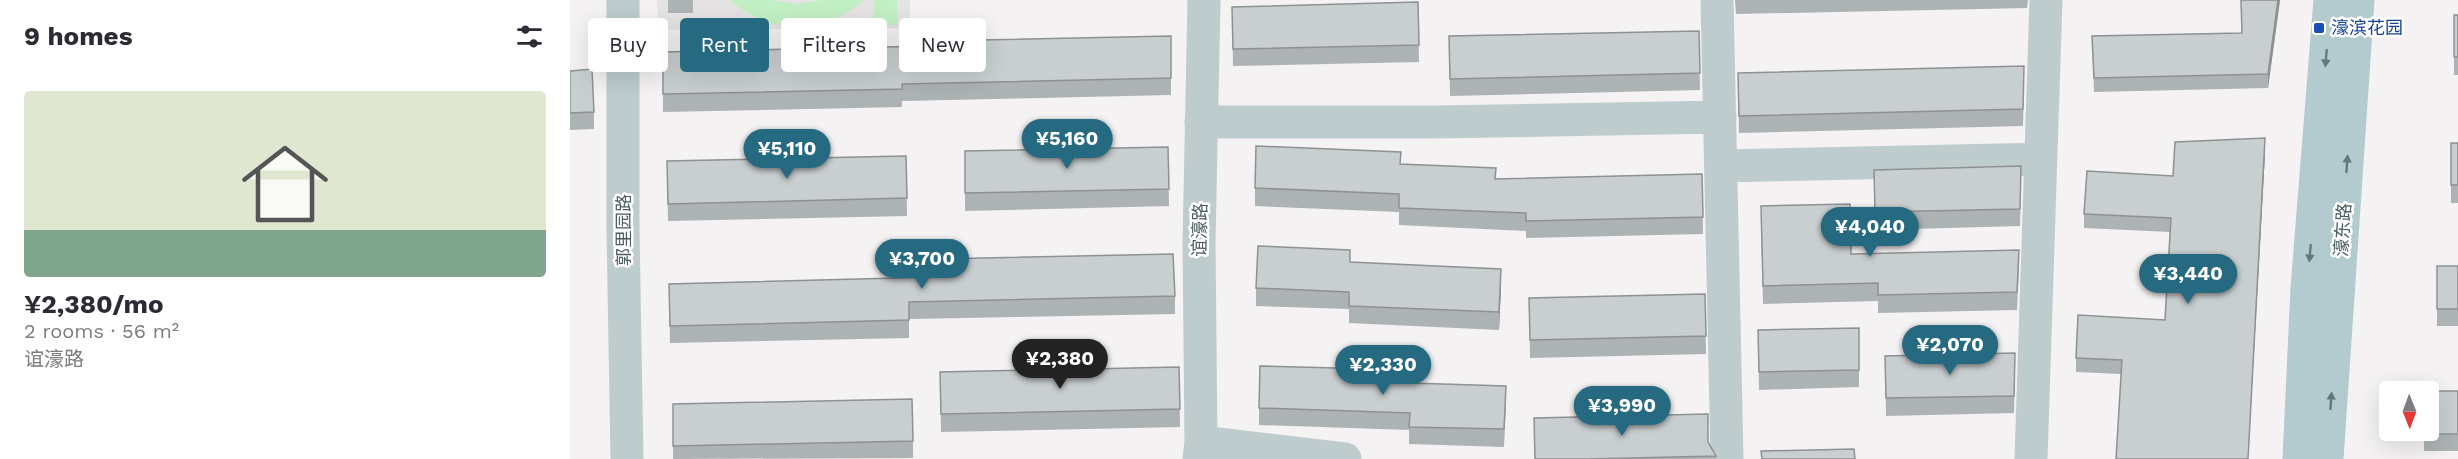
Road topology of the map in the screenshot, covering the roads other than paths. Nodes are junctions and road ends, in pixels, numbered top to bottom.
1 (623, 0) edge
2 (1204, 0) edge
3 (1717, 0) edge
4 (2046, 0) edge
5 (2330, 0) edge
6 (2358, 0) edge
7 (1720, 117) junction
8 (1202, 122) junction
9 (2041, 159) junction
10 (1720, 166) junction
11 (1200, 451) edge
12 (627, 459) edge
13 (1345, 459) edge
14 (1727, 459) edge
15 (2031, 459) edge
16 (2299, 459) edge
17 (2326, 459) edge

1 - 12 street, 郭里园路
2 - 8 street, 谊濠路
3 - 7 street
4 - 9 street
5 -> 16 main road, 濠东路
17 -> 6 main road, 濠东路
7 - 8 street
7 - 10 street
8 - 11 street, 谊濠路
9 - 10 street
9 - 15 street
10 - 14 street
11 - 13 street

